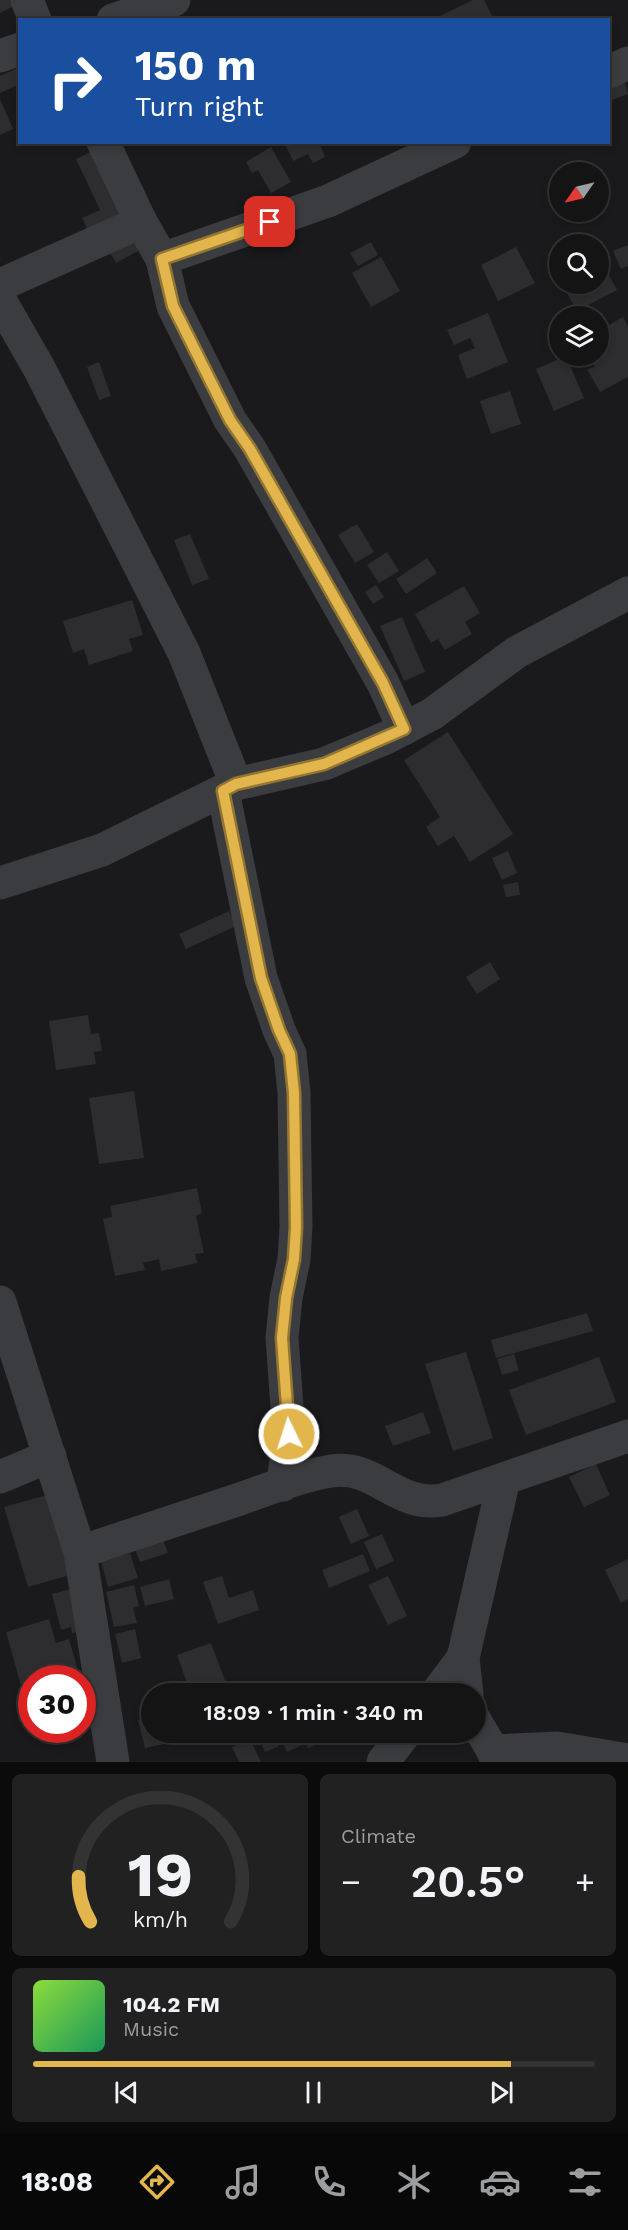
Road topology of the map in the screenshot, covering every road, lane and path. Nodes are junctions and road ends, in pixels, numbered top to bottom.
1 (27, 0) edge
2 (174, 0) edge
3 (34, 18) edge
4 (119, 18) edge
5 (18, 50) edge
6 (0, 56) edge
7 (628, 63) edge
8 (610, 72) edge
9 (104, 144) edge
10 (451, 144) edge
11 (141, 222) junction
12 (162, 259) junction
13 (0, 285) edge
14 (0, 300) edge
15 (628, 593) edge
16 (404, 729) junction
17 (230, 787) junction
18 (0, 883) edge
19 (0, 1302) edge
20 (628, 1436) edge
21 (50, 1456) junction
22 (0, 1477) edge
23 (504, 1479) junction
24 (283, 1485) junction
25 (80, 1552) junction
26 (463, 1658) junction
27 (444, 1683) edge
28 (466, 1683) edge
29 (486, 1740) edge
30 (398, 1743) edge
31 (495, 1756) edge
32 (628, 1760) edge
33 (113, 1762) edge
34 (383, 1762) edge

1 - 3 street
2 - 4 street
5 - 6 street
7 - 8 street
9 - 11 street
10 - 12 street
11 - 12 street
11 - 13 street
12 - 16 street
14 - 17 street
15 - 16 street
16 - 17 street
17 - 18 street
17 - 24 street
19 - 21 street
20 - 23 street
21 - 22 street
21 - 25 street
23 - 24 street
23 - 26 street
24 - 25 street
25 - 33 street
26 - 27 street
26 - 28 street
29 - 31 street
30 - 34 street
31 - 32 street

